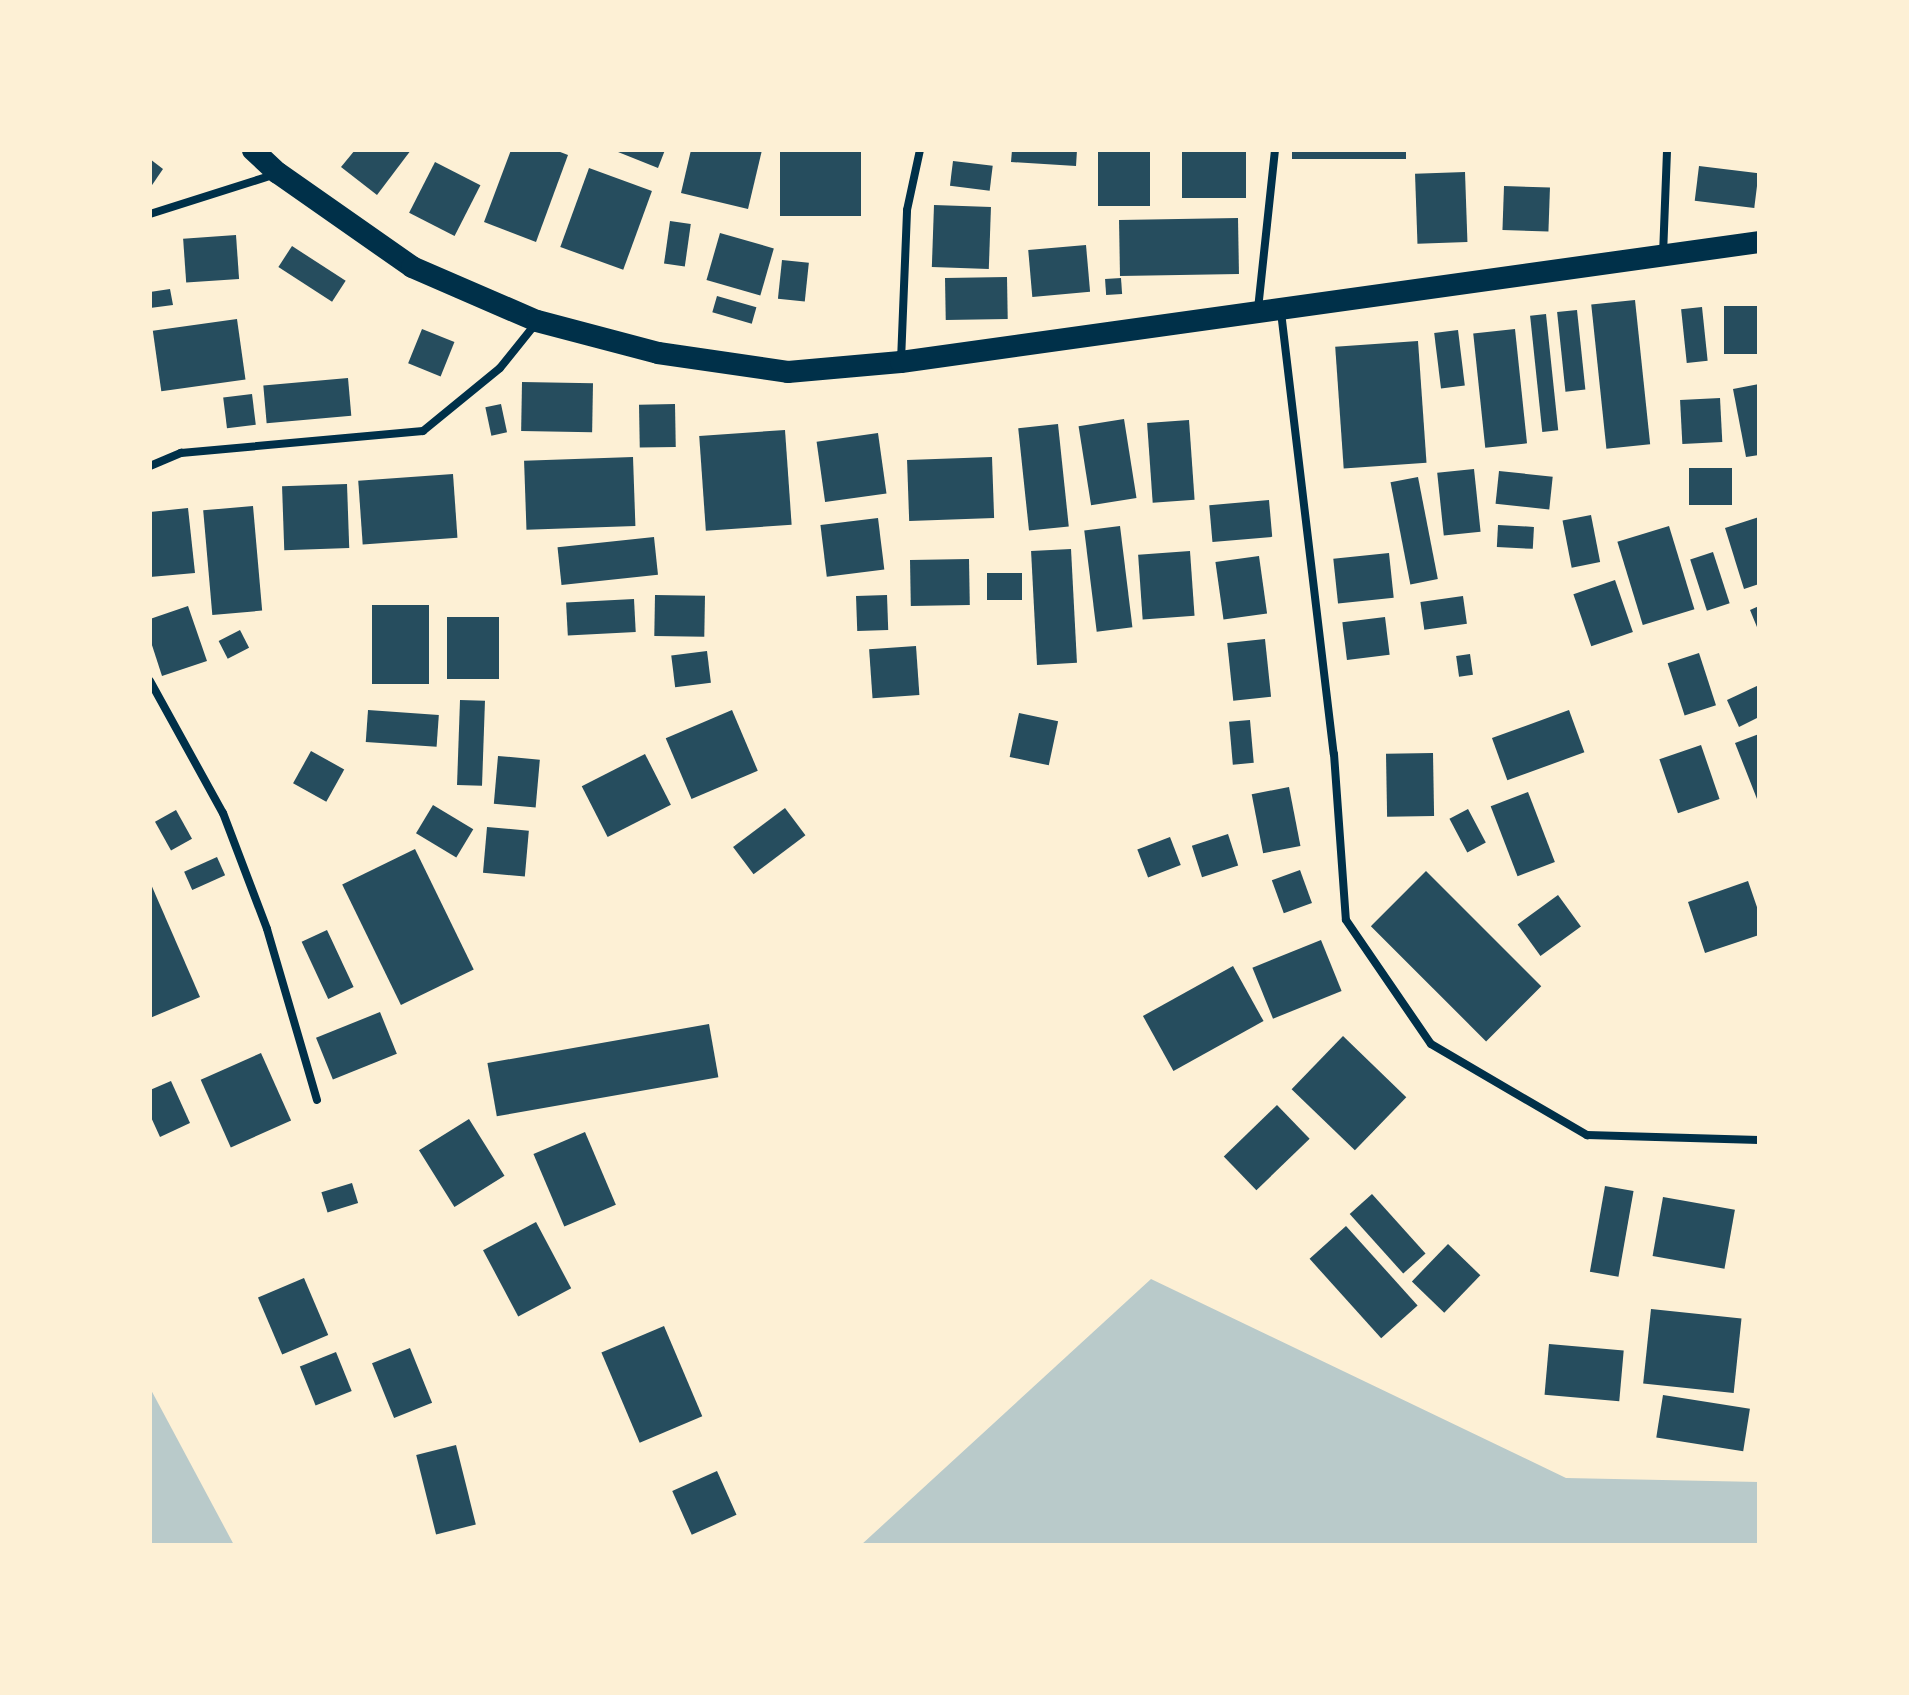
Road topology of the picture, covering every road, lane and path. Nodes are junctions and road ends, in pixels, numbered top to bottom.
1 (253, 150) edge
2 (920, 150) edge
3 (1275, 150) edge
4 (1667, 150) edge
5 (278, 173) junction
6 (150, 214) edge
7 (1759, 242) edge
8 (1663, 255) junction
9 (1269, 308) junction
10 (537, 321) junction
11 (901, 362) junction
12 (150, 466) edge
13 (150, 681) edge
14 (317, 1100) dead end
15 (1759, 1140) edge

1 - 5 highway
2 - 11 street
3 - 9 street
4 - 8 street
5 - 6 street
5 - 10 highway
7 - 8 highway
8 - 9 highway
9 - 11 highway
9 - 15 street
10 - 11 highway
10 - 12 street
13 - 14 street

